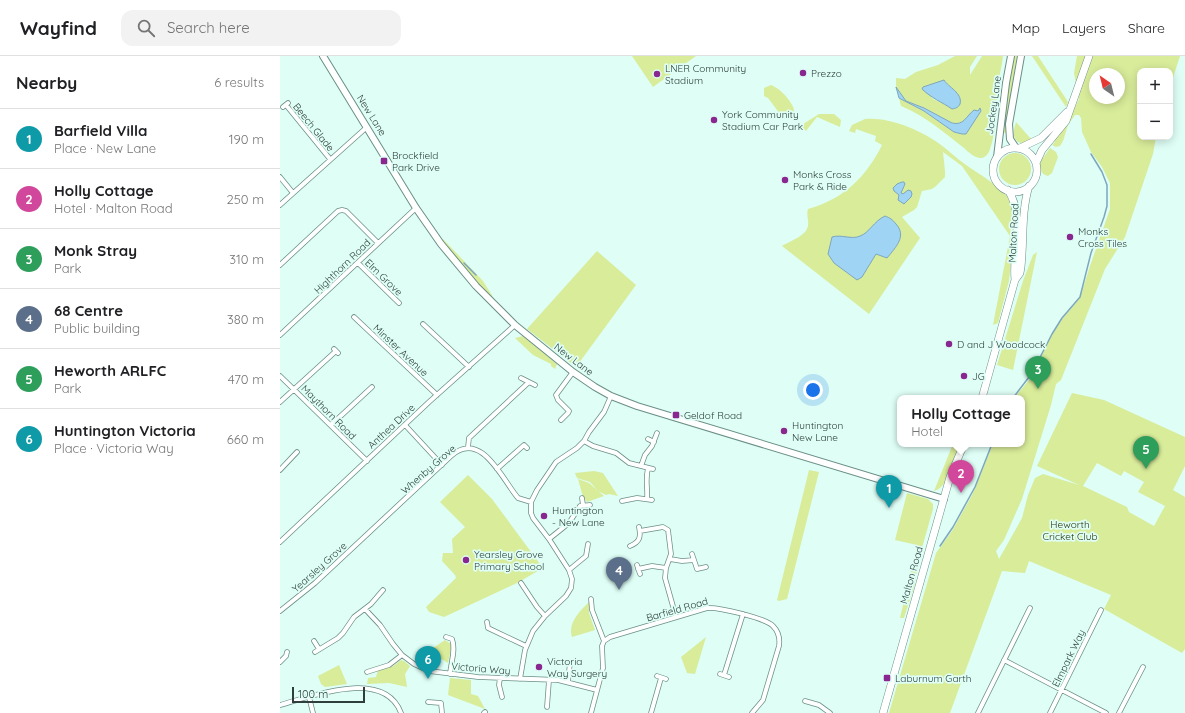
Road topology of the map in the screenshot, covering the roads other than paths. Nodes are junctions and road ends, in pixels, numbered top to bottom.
1 (325, 56) edge
2 (1011, 56) edge
3 (1021, 56) edge
4 (1089, 56) edge
5 (286, 105) dead end
6 (1069, 110) junction
7 (367, 127) junction
8 (1018, 148) junction
9 (997, 157) junction
10 (330, 159) junction
11 (1036, 163) junction
12 (280, 177) edge
13 (1029, 186) junction
14 (1008, 190) junction
15 (293, 193) junction
16 (280, 205) edge
17 (416, 208) junction
18 (378, 243) junction
19 (358, 263) junction
20 (280, 265) edge
21 (1015, 280) junction
22 (399, 303) dead end
23 (354, 317) dead end
24 (423, 324) dead end
25 (515, 325) junction
26 (280, 335) edge
27 (336, 351) dead end
28 (469, 367) junction
29 (573, 372) junction
30 (280, 376) edge
31 (521, 378) dead end
32 (529, 382) junction
33 (535, 385) dead end
34 (372, 386) dead end
35 (294, 389) junction
36 (437, 395) junction
37 (983, 395) edge
38 (610, 396) junction
39 (280, 402) edge
40 (561, 420) dead end
41 (405, 425) junction
42 (331, 426) junction
43 (657, 433) dead end
44 (648, 439) dead end
45 (584, 441) junction
46 (654, 442) junction
47 (526, 445) dead end
48 (963, 447) edge
49 (468, 448) junction
50 (297, 452) dead end
51 (367, 461) junction
52 (442, 465) junction
53 (641, 466) junction
54 (648, 468) junction
55 (497, 469) junction
56 (653, 469) dead end
57 (280, 470) edge
58 (582, 498) dead end
59 (944, 499) junction
60 (622, 501) dead end
61 (531, 502) junction
62 (583, 505) junction
63 (590, 505) dead end
64 (368, 534) joint
65 (548, 538) junction
66 (280, 542) edge
67 (588, 544) dead end
68 (630, 546) dead end
69 (692, 554) dead end
70 (670, 559) junction
71 (694, 560) junction
72 (706, 567) dead end
73 (666, 568) junction
74 (569, 570) junction
75 (638, 570) dead end
76 (521, 583) dead end
77 (383, 590) dead end
78 (591, 599) dead end
79 (1030, 608) dead end
80 (365, 609) junction
81 (1101, 610) dead end
82 (280, 611) edge
83 (743, 614) junction
84 (545, 616) junction
85 (676, 617) junction
86 (487, 622) dead end
87 (446, 637) dead end
88 (314, 641) dead end
89 (604, 641) junction
90 (526, 646) junction
91 (287, 652) dead end
92 (402, 654) junction
93 (1004, 660) junction
94 (280, 662) edge
95 (570, 662) dead end
96 (1143, 667) dead end
97 (366, 672) dead end
98 (450, 674) junction
99 (724, 675) dead end
100 (500, 678) junction
101 (520, 679) junction
102 (666, 679) dead end
103 (549, 680) junction
104 (568, 682) junction
105 (597, 690) junction
106 (1062, 690) junction
107 (309, 697) junction
108 (502, 697) dead end
109 (805, 701) dead end
110 (428, 702) dead end
111 (280, 705) edge
112 (548, 707) dead end
113 (313, 713) edge
114 (401, 713) edge
115 (442, 713) edge
116 (591, 713) edge
117 (651, 713) edge
118 (752, 713) edge
119 (830, 713) edge
120 (883, 713) edge
121 (978, 713) edge
122 (1050, 713) edge
123 (1106, 713) edge
124 (1119, 713) edge

1 - 7 street, New Lane
2 - 9 street, Jockey Lane
3 - 8 street, Jockey Lane
4 - 6 main road
5 - 10 street, Beech Glade
6 - 8 main road
6 - 11 main road
7 - 10 street
7 - 17 street, New Lane
8 - 9 main road
8 - 11 main road
9 - 14 main road
10 - 15 street
11 - 13 main road
12 - 15 street
13 - 14 main road
13 - 21 main road, Malton Road
14 - 21 main road, Malton Road
15 - 16 street
17 - 18 street, Highthorn Road
17 - 25 street, New Lane
18 - 19 street, Highthorn Road
18 - 20 street
19 - 22 street, Elm Grove
19 - 26 street, Highthorn Road
21 - 37 main road, Malton Road
23 - 36 street, Minster Avenue
24 - 28 street
25 - 28 street, Anthea Drive
25 - 29 street, New Lane
27 - 35 street
28 - 36 street, Anthea Drive
29 - 38 street, New Lane
29 - 40 street
30 - 35 street, Maythorn Road
31 - 32 street
32 - 33 street
32 - 49 street, Whenby Grove
34 - 42 street
35 - 39 street
35 - 42 street, Maythorn Road
36 - 41 street, Anthea Drive
38 - 45 street
38 - 59 street, New Lane
41 - 51 street, Anthea Drive
41 - 52 street
42 - 51 street, Maythorn Road
43 - 46 street
44 - 46 street
45 - 53 street
45 - 61 street
46 - 53 street
47 - 55 street
48 - 59 main road, Malton Road
49 - 52 street, Whenby Grove
49 - 55 street
50 - 57 street
51 - 66 street, Anthea Drive
52 - 64 street, Whenby Grove
53 - 54 street
54 - 56 street
54 - 60 street
55 - 61 street
58 - 62 street
59 - 120 main road, Malton Road
61 - 65 street
62 - 63 street
62 - 65 street
64 - 82 street, Yearsley Grove
65 - 74 street
67 - 74 street
68 - 70 street
69 - 71 street
70 - 71 street
70 - 73 street
71 - 72 street
73 - 75 street
73 - 85 street
74 - 84 street
76 - 84 street
77 - 80 street
78 - 89 street
79 - 93 street
80 - 88 street
80 - 92 street, Victoria Way
81 - 106 street, Elmpark Way
83 - 85 street, Barfield Road
83 - 99 street
83 - 118 street, Barfield Road
84 - 90 street
85 - 89 street, Barfield Road
86 - 90 street
87 - 98 street
89 - 105 street
90 - 101 street
91 - 94 street
92 - 97 street
92 - 98 street, Victoria Way
93 - 106 street
93 - 121 street
95 - 104 street
96 - 124 street
98 - 100 street, Victoria Way
100 - 101 street, Victoria Way
100 - 108 street
101 - 103 street, Victoria Way
102 - 117 street
103 - 104 street, Victoria Way
103 - 112 street
104 - 105 street, Victoria Way
105 - 116 street
106 - 122 street, Elmpark Way
106 - 123 street
107 - 111 street
107 - 113 street
107 - 114 street
109 - 119 street
110 - 115 street

